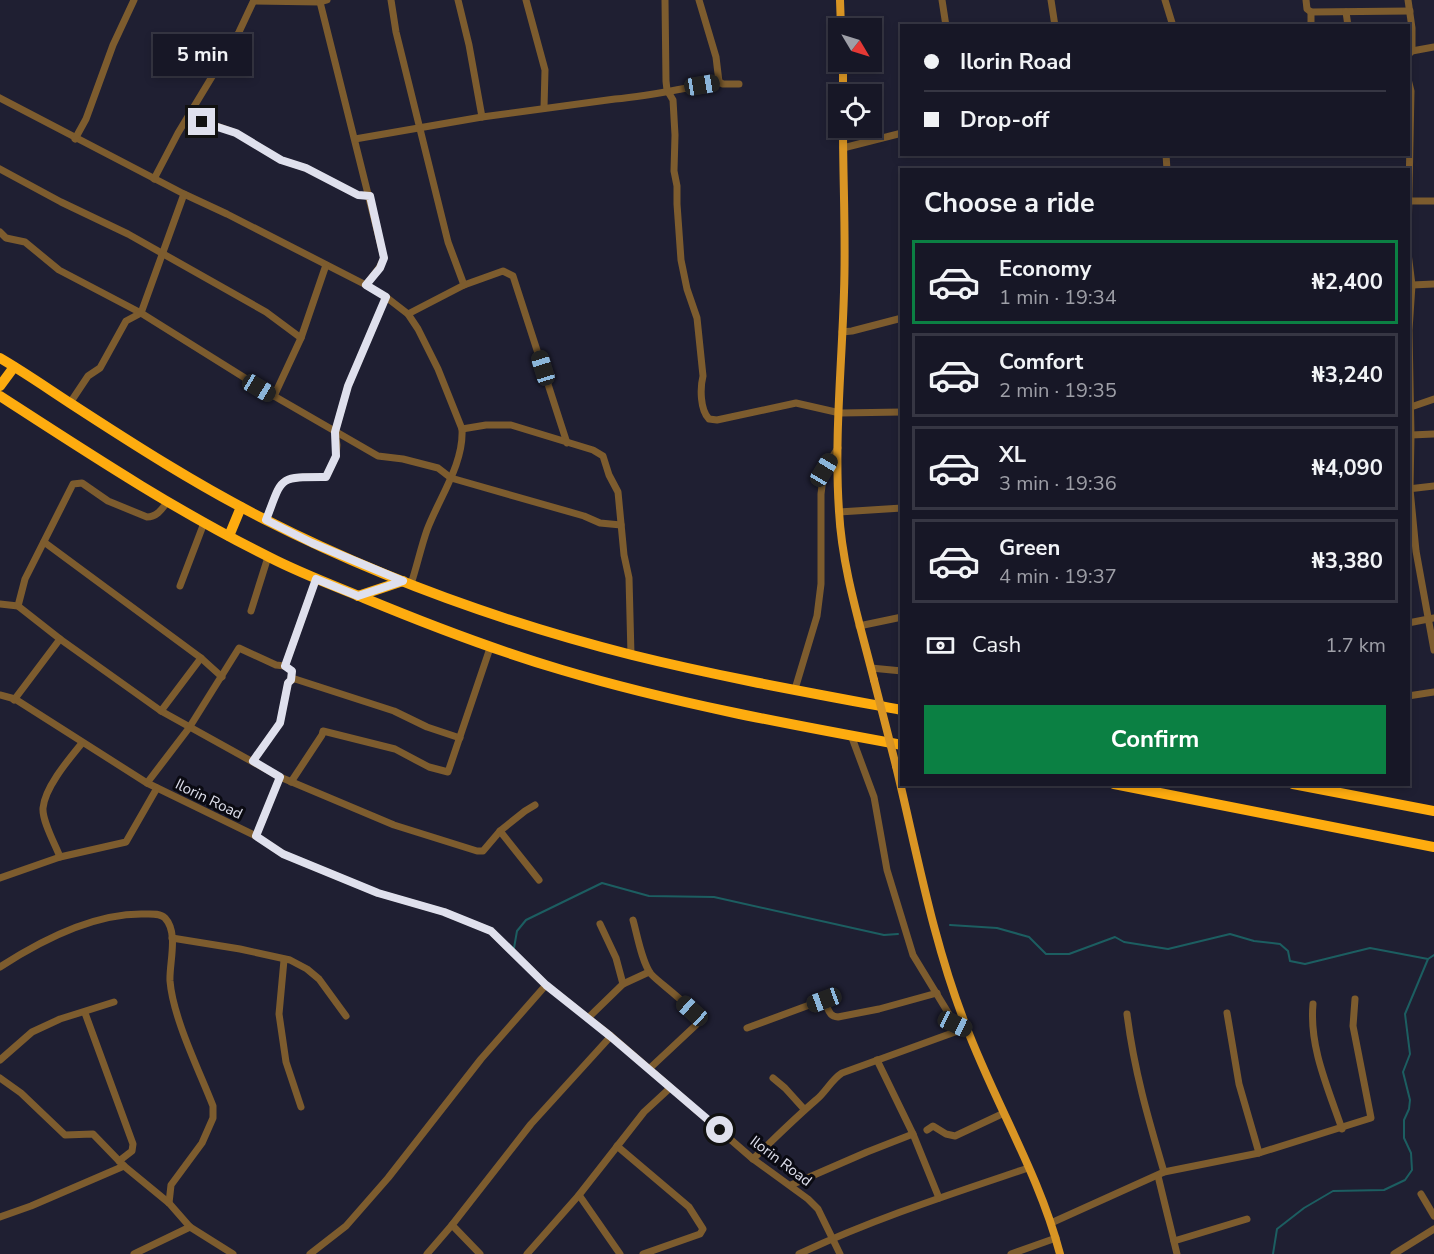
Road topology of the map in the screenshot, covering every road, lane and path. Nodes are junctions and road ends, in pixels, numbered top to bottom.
1 (134, 0) edge
2 (254, 0) edge
3 (391, 0) edge
4 (458, 0) edge
5 (526, 0) edge
6 (665, 0) edge
7 (699, 0) edge
8 (840, 0) edge
9 (942, 0) edge
10 (1051, 0) edge
11 (1165, 0) edge
12 (1306, 0) edge
13 (1408, 0) edge
14 (324, 1) edge
15 (1410, 11) junction
16 (1311, 12) junction
17 (1346, 12) junction
18 (841, 18) edge
19 (946, 24) edge
20 (1055, 24) edge
21 (1172, 24) edge
22 (1311, 24) edge
23 (1348, 24) edge
24 (1434, 47) edge
25 (1410, 53) edge
26 (719, 82) junction
27 (739, 84) dead end
28 (668, 90) junction
29 (0, 98) edge
30 (544, 108) junction
31 (189, 116) junction
32 (482, 117) junction
33 (420, 126) junction
34 (900, 134) edge
35 (843, 138) edge
36 (75, 139) junction
37 (355, 139) junction
38 (843, 148) junction
39 (0, 169) edge
40 (154, 179) junction
41 (184, 195) junction
42 (370, 196) junction
43 (1410, 201) edge
44 (1434, 201) edge
45 (0, 232) edge
46 (3, 239) edge
47 (163, 254) junction
48 (326, 265) junction
49 (1410, 269) edge
50 (1434, 284) edge
51 (366, 285) junction
52 (464, 285) junction
53 (1412, 285) junction
54 (386, 297) junction
55 (141, 313) junction
56 (408, 315) junction
57 (1410, 315) edge
58 (900, 319) edge
59 (842, 332) junction
60 (301, 338) junction
61 (0, 358) edge
62 (14, 366) junction
63 (0, 386) edge
64 (0, 396) edge
65 (274, 396) junction
66 (1434, 399) edge
67 (70, 403) junction
68 (1410, 408) edge
69 (900, 412) edge
70 (840, 413) junction
71 (1410, 422) edge
72 (462, 429) junction
73 (335, 432) junction
74 (1434, 434) edge
75 (1411, 435) junction
76 (567, 443) junction
77 (838, 448) junction
78 (1410, 462) edge
79 (451, 478) junction
80 (1434, 486) edge
81 (1410, 489) edge
82 (168, 501) junction
83 (241, 507) junction
84 (900, 508) edge
85 (1410, 510) edge
86 (839, 512) junction
87 (266, 520) junction
88 (204, 523) junction
89 (621, 525) junction
90 (229, 536) junction
91 (45, 542) junction
92 (1412, 551) edge
93 (268, 557) junction
94 (316, 579) junction
95 (407, 583) junction
96 (180, 586) dead end
97 (358, 596) junction
98 (0, 604) edge
99 (18, 606) junction
100 (250, 611) dead end
101 (900, 617) edge
102 (1431, 619) edge
103 (1410, 623) edge
104 (859, 626) junction
105 (60, 639) junction
106 (490, 648) junction
107 (1434, 650) edge
108 (631, 655) junction
109 (201, 658) junction
110 (285, 666) junction
111 (871, 668) junction
112 (900, 671) edge
113 (222, 677) junction
114 (291, 680) junction
115 (795, 689) junction
116 (1434, 692) edge
117 (0, 695) edge
118 (1410, 696) edge
119 (14, 700) junction
120 (900, 710) edge
121 (161, 711) junction
122 (189, 728) junction
123 (851, 735) junction
124 (460, 738) junction
125 (82, 743) junction
126 (900, 745) edge
127 (253, 761) junction
128 (280, 777) junction
129 (291, 782) junction
130 (147, 783) junction
131 (900, 783) edge
132 (901, 786) edge
133 (1124, 786) edge
134 (1303, 786) edge
135 (157, 788) junction
136 (535, 805) dead end
137 (1434, 811) edge
138 (500, 831) junction
139 (256, 836) junction
140 (1434, 847) edge
141 (60, 857) junction
142 (0, 878) edge
143 (539, 880) dead end
144 (633, 920) dead end
145 (600, 924) dead end
146 (172, 938) junction
147 (284, 960) junction
148 (0, 967) edge
149 (649, 972) junction
150 (623, 984) junction
151 (546, 985) junction
152 (937, 993) junction
153 (1355, 999) dead end
154 (114, 1002) dead end
155 (1313, 1004) dead end
156 (85, 1012) junction
157 (1227, 1013) dead end
158 (1127, 1014) dead end
159 (346, 1016) dead end
160 (588, 1018) junction
161 (747, 1028) dead end
162 (967, 1029) junction
163 (610, 1036) junction
164 (877, 1059) junction
165 (0, 1060) edge
166 (649, 1069) junction
167 (0, 1078) edge
168 (772, 1078) dead end
169 (670, 1088) junction
170 (301, 1107) dead end
171 (804, 1109) junction
172 (1004, 1113) junction
173 (1342, 1129) junction
174 (927, 1130) dead end
175 (912, 1134) junction
176 (617, 1146) junction
177 (1259, 1153) junction
178 (753, 1159) junction
179 (122, 1164) junction
180 (1028, 1168) junction
181 (1161, 1174) junction
182 (790, 1185) junction
183 (1421, 1194) dead end
184 (579, 1195) junction
185 (939, 1198) junction
186 (169, 1203) junction
187 (0, 1216) edge
188 (1434, 1216) edge
189 (1247, 1219) dead end
190 (1051, 1223) junction
191 (452, 1225) junction
192 (190, 1227) junction
193 (1434, 1229) edge
194 (833, 1238) junction
195 (1056, 1238) junction
196 (1174, 1241) junction
197 (134, 1254) edge
198 (233, 1254) edge
199 (310, 1254) edge
200 (427, 1254) edge
201 (480, 1254) edge
202 (527, 1254) edge
203 (620, 1254) edge
204 (643, 1254) edge
205 (800, 1254) edge
206 (840, 1254) edge
207 (1011, 1254) edge
208 (1060, 1254) edge
209 (1177, 1254) edge
210 (1394, 1254) edge

1 - 36 street
2 - 14 street
2 - 31 street
3 - 33 street
4 - 32 street
5 - 30 street
6 - 28 street
7 - 26 street
8 - 18 main road
9 - 19 street
10 - 20 street
11 - 21 street
12 - 16 street
13 - 15 street
14 - 37 street
15 - 17 street
15 - 25 street
16 - 17 street
16 - 22 street
17 - 23 street
24 - 25 street
26 - 27 street
26 - 28 street
28 - 30 street
28 - 70 street
29 - 36 street
30 - 32 street
31 - 40 street
31 - 42 street
32 - 33 street
33 - 37 street
33 - 52 street
34 - 38 street
35 - 38 main road
36 - 40 street
37 - 42 street
38 - 59 main road
39 - 47 street
40 - 41 street
41 - 47 street
41 - 48 street
42 - 51 street
43 - 44 street
45 - 46 street
46 - 55 street
47 - 55 street
47 - 60 street
48 - 51 street
48 - 60 street
49 - 53 street
50 - 53 street
51 - 54 street
52 - 56 street
52 - 76 street
53 - 57 street
54 - 56 street
54 - 73 street
55 - 65 street
55 - 67 street
56 - 72 street
58 - 59 street
59 - 70 main road
60 - 65 street
61 - 62 highway
62 - 63 highway
62 - 67 highway
64 - 82 highway
65 - 73 street
66 - 68 street
67 - 83 highway
69 - 70 street
70 - 77 main road
71 - 75 street
72 - 76 street
72 - 79 street
73 - 79 street
73 - 87 street
74 - 75 street
75 - 78 street
76 - 89 street
77 - 86 main road
77 - 115 street
79 - 89 street
79 - 95 street
80 - 81 street
82 - 88 highway
82 - 91 street
83 - 87 highway
83 - 90 highway
84 - 86 street
85 - 92 street
86 - 104 main road
87 - 95 highway
88 - 90 highway
88 - 96 street
89 - 108 street
90 - 93 highway
91 - 99 street
91 - 109 street
92 - 102 street
93 - 94 highway
93 - 100 street
94 - 97 highway
94 - 110 street
95 - 97 highway
95 - 108 highway
97 - 106 highway
98 - 99 street
99 - 105 street
101 - 104 street
102 - 103 street
102 - 107 street
104 - 111 main road
105 - 119 street
105 - 121 street
106 - 123 highway
106 - 124 street
108 - 115 highway
109 - 113 street
109 - 121 street
110 - 113 street
110 - 114 street
111 - 112 street
111 - 131 main road, bridge
113 - 122 street
114 - 124 street
114 - 127 street
115 - 120 highway
116 - 118 street
117 - 119 street, Ilorin Road
119 - 125 street, Ilorin Road
121 - 122 street
122 - 127 street
122 - 130 street
123 - 126 highway
123 - 152 street
124 - 129 street
125 - 130 street, Ilorin Road
125 - 141 street
127 - 128 street
128 - 129 street
128 - 139 street
129 - 138 street
130 - 135 street, Ilorin Road
132 - 162 main road, bridge
133 - 140 highway
134 - 137 highway
135 - 139 street, Ilorin Road
135 - 141 street
136 - 138 street
138 - 143 street
139 - 151 street, Ilorin Road
141 - 142 street
144 - 149 street
145 - 150 street
146 - 147 street
146 - 148 street
146 - 186 street
147 - 159 street
147 - 170 street
149 - 150 street
149 - 166 street
150 - 160 street
151 - 160 street, Ilorin Road
151 - 199 street
152 - 161 street
152 - 162 street
153 - 173 street
154 - 156 street
155 - 173 street
156 - 165 street
156 - 179 street
157 - 177 street
158 - 181 street
160 - 163 street, Ilorin Road
162 - 164 street
162 - 172 main road
163 - 166 street, Ilorin Road
163 - 191 street
164 - 171 street
164 - 175 street
166 - 169 street, Ilorin Road
167 - 179 street
168 - 171 street
169 - 176 street
169 - 178 street, Ilorin Road
171 - 178 street
172 - 174 street
172 - 180 main road
173 - 177 street
175 - 182 street
175 - 185 street
176 - 184 street
176 - 204 street
177 - 181 street
178 - 182 street, Ilorin Road
179 - 186 street
179 - 187 street
180 - 185 street
180 - 190 main road
181 - 190 street
181 - 196 street
182 - 194 street, Ilorin Road
183 - 188 street
184 - 202 street
184 - 203 street
185 - 194 street
186 - 192 street
189 - 196 street
190 - 195 main road
191 - 200 street
191 - 201 street
192 - 197 street
192 - 198 street
193 - 210 street
194 - 205 street
194 - 206 street, Ilorin Road
195 - 207 street
195 - 208 main road
196 - 209 street

